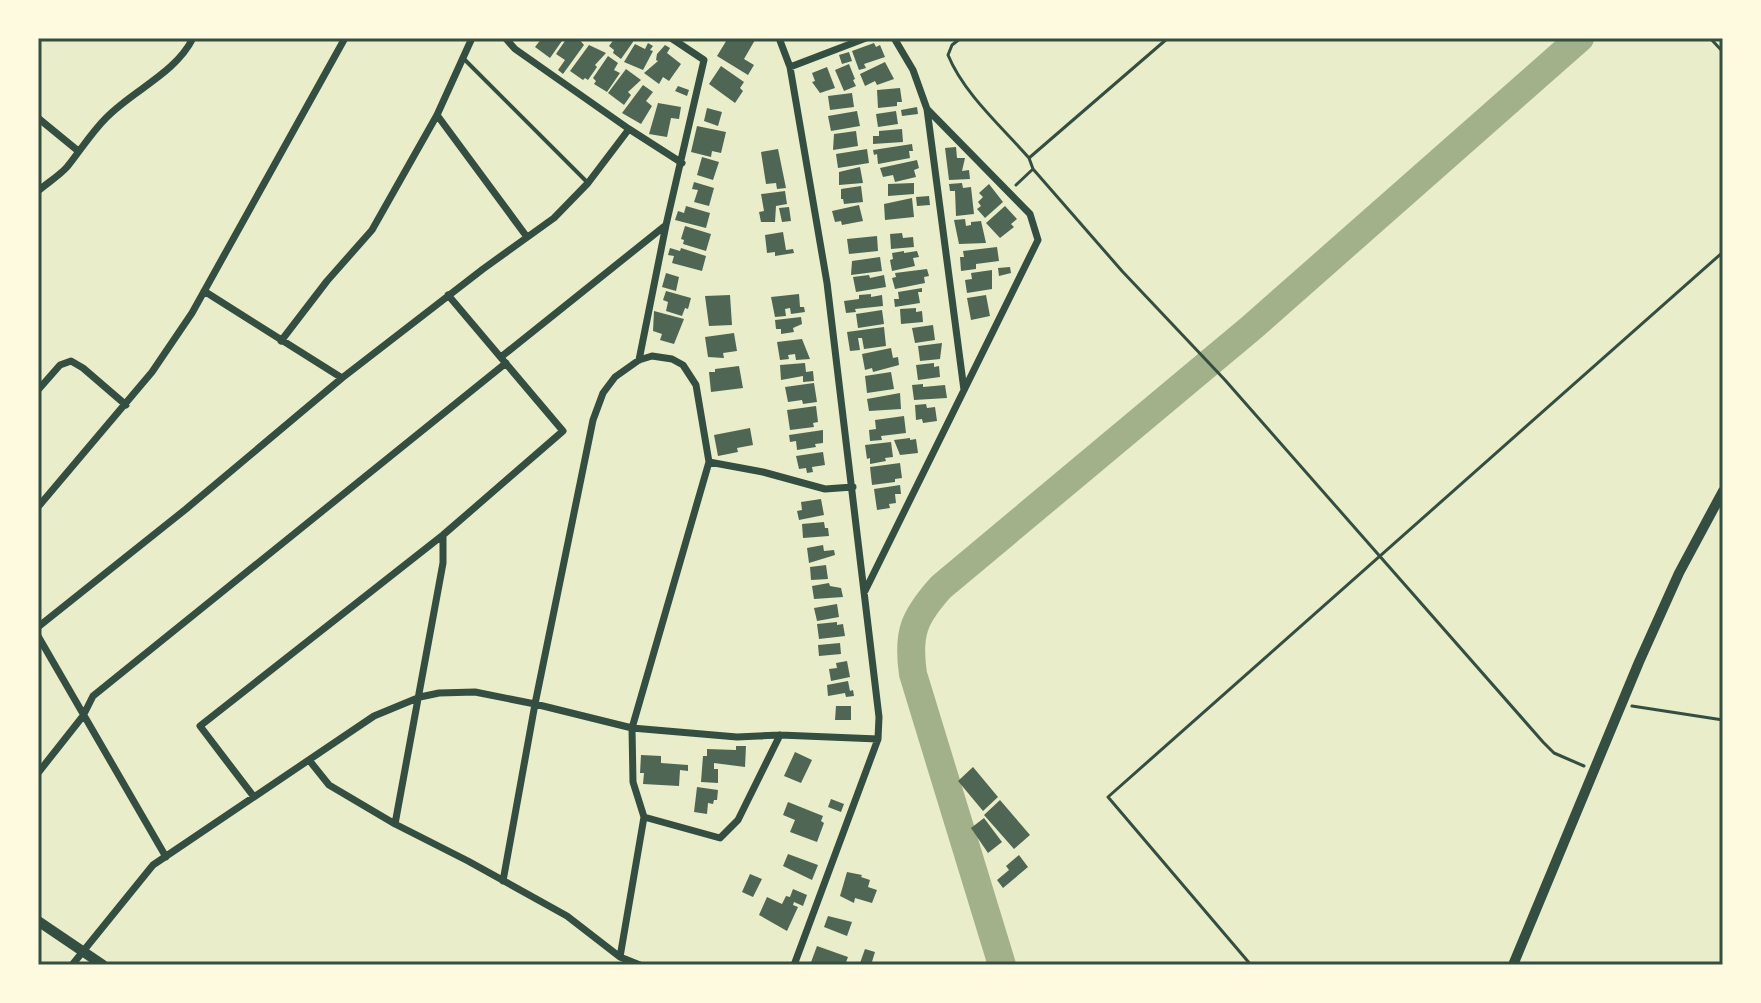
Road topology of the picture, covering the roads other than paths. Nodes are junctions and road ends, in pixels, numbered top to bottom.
1 (193, 38) edge
2 (345, 38) edge
3 (472, 38) edge
4 (509, 38) edge
5 (671, 38) edge
6 (779, 38) edge
7 (866, 38) edge
8 (894, 38) edge
9 (463, 57) junction
10 (790, 67) junction
11 (927, 109) junction
12 (437, 115) junction
13 (38, 118) edge
14 (629, 129) junction
15 (77, 150) junction
16 (682, 163) junction
17 (588, 183) junction
18 (38, 191) edge
19 (666, 225) junction
20 (527, 237) junction
21 (204, 291) junction
22 (448, 295) junction
23 (281, 341) junction
24 (503, 360) junction
25 (639, 360) junction
26 (342, 378) junction
27 (38, 390) edge
28 (965, 392) junction
29 (126, 405) junction
30 (709, 462) junction
31 (853, 487) junction
32 (1723, 491) edge
33 (38, 507) edge
34 (443, 535) junction
35 (864, 593) junction
36 (38, 627) edge
37 (38, 636) edge
38 (420, 697) junction
39 (535, 704) junction
40 (83, 716) junction
41 (632, 728) junction
42 (780, 735) junction
43 (878, 739) junction
44 (309, 760) junction
45 (38, 773) edge
46 (254, 797) junction
47 (644, 817) junction
48 (395, 824) junction
49 (166, 857) junction
50 (503, 881) junction
51 (38, 921) edge
52 (82, 951) junction
53 (620, 957) junction
54 (72, 965) edge
55 (103, 965) edge
56 (640, 965) edge
57 (794, 965) edge
58 (1513, 965) edge

1 - 15 street
2 - 21 street
3 - 9 street
4 - 14 street
5 - 16 street
6 - 10 street
7 - 10 street
8 - 11 street
9 - 12 street
9 - 17 lane
10 - 31 street
11 - 28 street
11 - 28 street
12 - 20 street
12 - 23 street
13 - 15 street
14 - 16 street
14 - 17 street
15 - 18 street
16 - 19 street
17 - 20 street
19 - 24 street
19 - 25 street
20 - 22 street
21 - 23 street
21 - 29 street
22 - 24 street
22 - 26 street
23 - 26 street
24 - 34 street
24 - 40 street
25 - 30 street
25 - 39 street
26 - 36 street
27 - 29 street
28 - 35 street
29 - 33 street
30 - 31 street
30 - 41 street
31 - 35 street
32 - 58 main road
34 - 38 street
34 - 46 street
35 - 43 street
37 - 40 street
38 - 39 street
38 - 44 street
38 - 48 street
39 - 41 street
39 - 50 street
40 - 45 street
40 - 49 street
41 - 42 street
41 - 47 street
42 - 43 street
42 - 47 street
43 - 57 street
44 - 46 street
44 - 48 street
46 - 49 street
47 - 53 street
48 - 50 street
49 - 52 street
50 - 53 street
51 - 52 main road
52 - 54 street
52 - 55 main road
53 - 56 street

